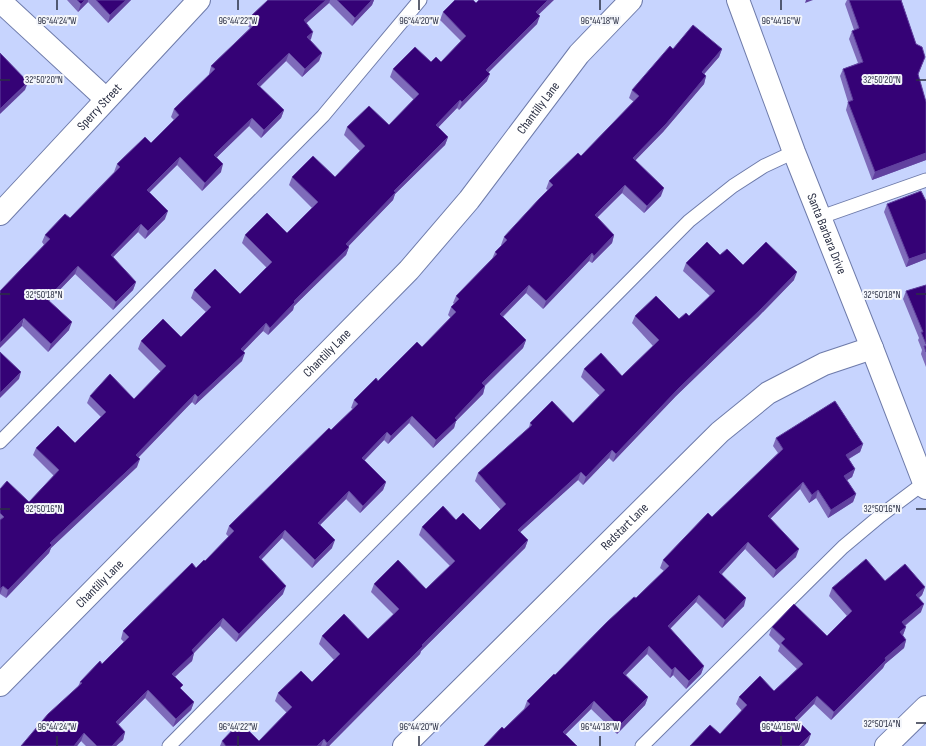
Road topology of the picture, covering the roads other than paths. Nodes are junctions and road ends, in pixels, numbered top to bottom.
1 (199, 0) edge
2 (420, 0) edge
3 (631, 0) edge
4 (738, 0) edge
5 (0, 1) edge
6 (106, 99) junction
7 (794, 152) junction
8 (926, 180) edge
9 (0, 214) edge
10 (821, 217) junction
11 (872, 348) junction
12 (0, 442) edge
13 (925, 486) edge
14 (0, 685) edge
15 (926, 707) edge
16 (169, 746) edge
17 (404, 746) edge
18 (642, 746) edge
19 (886, 746) edge

1 - 6 street, Sperry Street
2 - 12 lane
3 - 14 street, Chantilly Lane
4 - 7 street, Santa Barbara Drive
5 - 6 street
6 - 9 street, Sperry Street
7 - 10 street, Santa Barbara Drive
7 - 16 lane
8 - 10 lane
10 - 11 street, Santa Barbara Drive
11 - 13 street, Santa Barbara Drive
11 - 17 street, Redstart Lane
13 - 18 lane
15 - 19 street

